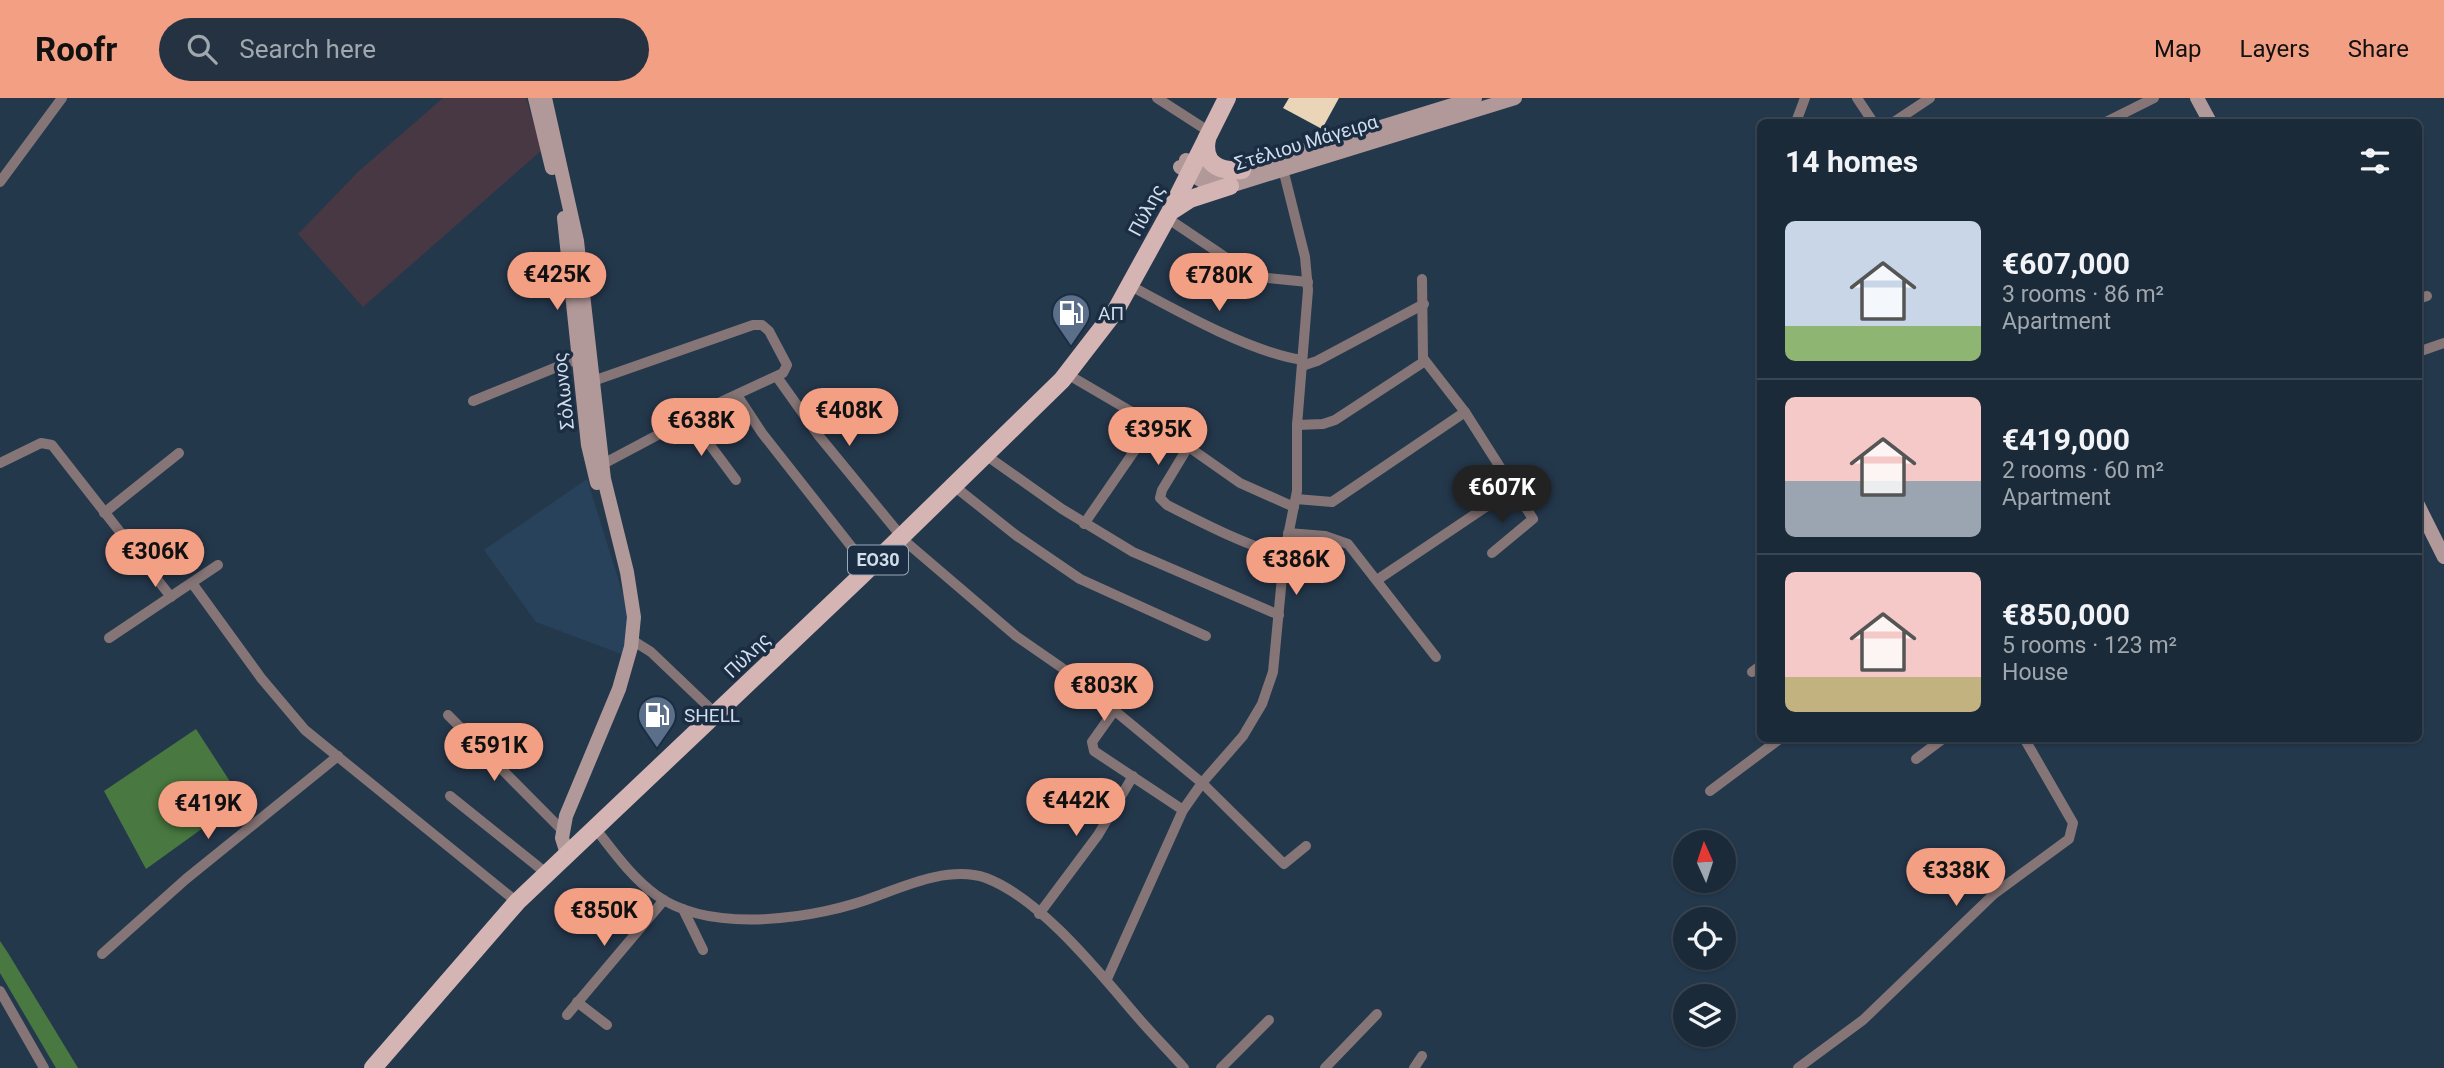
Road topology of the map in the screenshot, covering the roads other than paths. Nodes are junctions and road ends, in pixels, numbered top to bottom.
1 (62, 98) edge
2 (535, 98) edge
3 (545, 98) edge
4 (1157, 98) edge
5 (1216, 98) edge
6 (1227, 98) edge
7 (1475, 98) edge
8 (1515, 98) edge
9 (1805, 98) edge
10 (1857, 98) edge
11 (1930, 98) edge
12 (2154, 98) edge
13 (2197, 98) edge
14 (1797, 119) edge
15 (1871, 119) edge
16 (1898, 119) edge
17 (2112, 119) edge
18 (2208, 119) edge
19 (1204, 132) junction
20 (1187, 166) junction
21 (1283, 169) junction
22 (1242, 170) junction
23 (0, 182) edge
24 (1230, 186) junction
25 (1168, 215) junction
26 (1422, 279) dead end
27 (1308, 282) junction
28 (1129, 285) junction
29 (1424, 304) junction
30 (1095, 337) junction
31 (2444, 343) edge
32 (2422, 351) edge
33 (579, 358) junction
34 (1425, 361) junction
35 (1302, 363) junction
36 (1068, 374) junction
37 (777, 377) junction
38 (593, 381) junction
39 (750, 389) junction
40 (737, 395) junction
41 (473, 401) dead end
42 (746, 407) junction
43 (1465, 412) junction
44 (690, 418) junction
45 (1150, 422) junction
46 (1297, 425) junction
47 (1188, 447) junction
48 (179, 453) dead end
49 (987, 456) junction
50 (0, 463) edge
51 (603, 464) junction
52 (737, 480) dead end
53 (954, 486) junction
54 (1514, 488) junction
55 (1295, 503) junction
56 (611, 512) junction
57 (104, 513) junction
58 (2422, 513) edge
59 (1084, 524) junction
60 (1288, 533) junction
61 (901, 536) junction
62 (1492, 553) dead end
63 (1284, 556) junction
64 (2444, 557) edge
65 (218, 565) dead end
66 (869, 569) junction
67 (1377, 580) junction
68 (192, 583) junction
69 (171, 597) junction
70 (1279, 615) junction
71 (1206, 636) dead end
72 (109, 638) dead end
73 (632, 640) junction
74 (1436, 657) dead end
75 (1114, 711) junction
76 (716, 714) junction
77 (449, 715) dead end
78 (1776, 742) edge
79 (1939, 742) edge
80 (2026, 742) edge
81 (338, 756) junction
82 (1916, 759) dead end
83 (1133, 776) junction
84 (1202, 783) junction
85 (1710, 791) dead end
86 (450, 796) dead end
87 (1183, 810) junction
88 (595, 828) junction
89 (562, 830) junction
90 (1307, 846) dead end
91 (568, 854) junction
92 (547, 873) junction
93 (664, 900) junction
94 (517, 902) junction
95 (683, 909) junction
96 (1039, 914) junction
97 (702, 950) dead end
98 (102, 954) dead end
99 (1107, 979) junction
100 (0, 990) edge
101 (578, 1002) junction
102 (1377, 1014) dead end
103 (567, 1015) dead end
104 (1269, 1020) dead end
105 (607, 1025) dead end
106 (1423, 1056) dead end
107 (44, 1068) edge
108 (373, 1068) edge
109 (1184, 1068) edge
110 (1221, 1068) edge
111 (1325, 1068) edge
112 (1414, 1068) edge
113 (1798, 1068) edge

1 - 23 street
2 - 33 street, Σόλωνος
3 - 38 street, Σόλωνος
4 - 19 street
5 - 19 main road, Πύλης / ΕΟ30
6 - 19 main road, Πύλης / ΕΟ30
7 - 22 street, Στέλιου Μάγειρα
8 - 21 street, Στέλιου Μάγειρα
9 - 14 street
10 - 15 street
11 - 16 street
12 - 17 street
13 - 18 street
19 - 20 main road, Πύλης / ΕΟ30
19 - 22 main road
20 - 22 street, Στέλιου Μάγειρα
20 - 24 street
20 - 25 main road, Πύλης / ΕΟ30
20 - 30 main road, Πύλης / ΕΟ30
21 - 24 street, Στέλιου Μάγειρα
21 - 27 street
24 - 25 main road
25 - 27 street
25 - 28 main road, Πύλης / ΕΟ30
26 - 29 street
27 - 35 street
28 - 30 main road, Πύλης / ΕΟ30
28 - 35 street
29 - 34 street
29 - 35 street
30 - 36 main road, Πύλης / ΕΟ30
31 - 32 street
33 - 41 street
33 - 56 street, Σόλωνος
34 - 43 street
34 - 46 street
35 - 46 street
36 - 45 street
36 - 49 main road, Πύλης / ΕΟ30
37 - 38 street
37 - 39 street
37 - 61 street
38 - 51 street, Σόλωνος
39 - 40 street
39 - 42 street
40 - 42 street
40 - 44 street
42 - 66 street
43 - 54 street
43 - 55 street
44 - 51 street
44 - 52 street
45 - 47 street
45 - 59 street
46 - 55 street
47 - 55 street
47 - 63 street
48 - 57 street
49 - 53 main road, Πύλης / ΕΟ30
49 - 59 street
50 - 57 street
51 - 56 street, Σόλωνος
53 - 61 main road, Πύλης / ΕΟ30
53 - 71 street
54 - 62 street
54 - 67 street
55 - 60 street
56 - 73 street, Σόλωνος
57 - 69 street
58 - 64 street
59 - 70 street
60 - 63 street
60 - 67 street
61 - 66 main road, Πύλης / ΕΟ30
61 - 75 street
63 - 70 street
65 - 68 street
66 - 76 main road, Πύλης / ΕΟ30
67 - 74 street
68 - 69 street
68 - 81 street
69 - 72 street
70 - 84 street
73 - 76 street
73 - 89 street, Σόλωνος
75 - 83 street
75 - 84 street
76 - 88 main road, Πύλης / ΕΟ30
77 - 89 street
78 - 85 street
79 - 82 street
80 - 113 street
81 - 94 street
81 - 98 street
83 - 87 street
83 - 96 street
84 - 87 street
84 - 90 street
86 - 92 street
87 - 99 street
88 - 91 main road, Πύλης / ΕΟ30
88 - 93 street
89 - 91 street
91 - 92 main road, Πύλης / ΕΟ30
92 - 94 main road, Πύλης / ΕΟ30
93 - 95 street
93 - 101 street
94 - 108 main road, Πύλης / ΕΟ30
95 - 96 street
95 - 97 street
96 - 99 street
99 - 109 street
100 - 107 street
101 - 103 street
101 - 105 street
102 - 111 street
104 - 110 street
106 - 112 street

